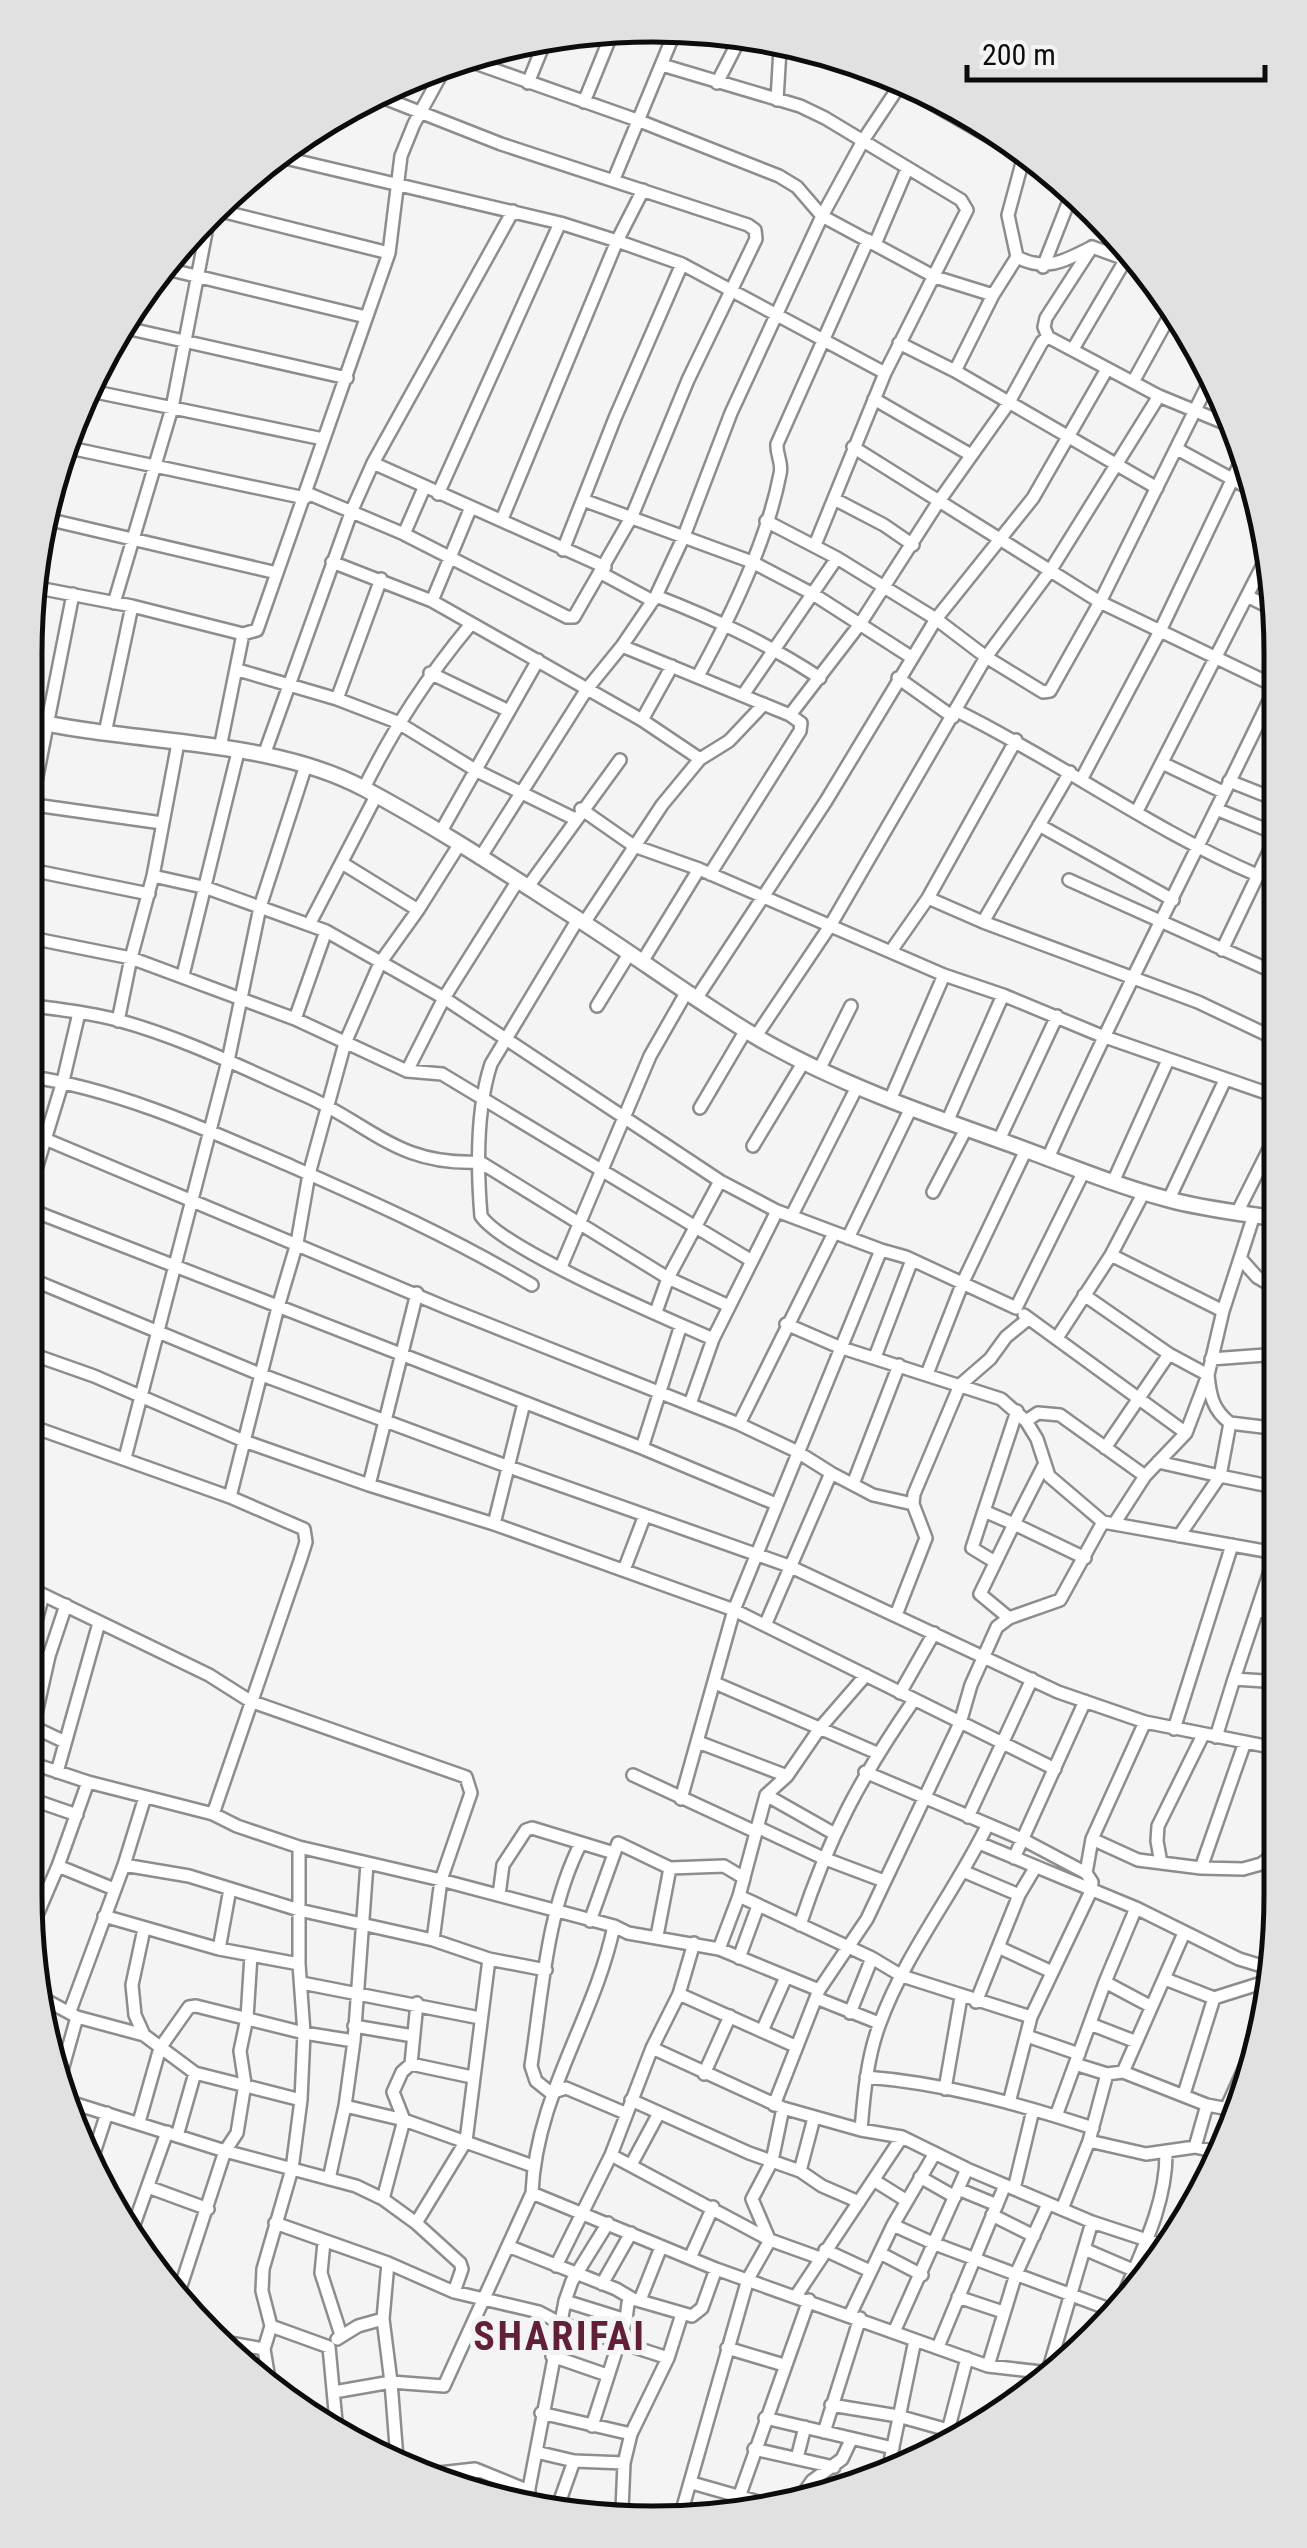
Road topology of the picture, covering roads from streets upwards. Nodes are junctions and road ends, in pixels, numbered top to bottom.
1 (671, 43) edge
2 (607, 45) edge
3 (735, 48) edge
4 (541, 53) edge
5 (780, 56) edge
6 (662, 65) junction
7 (482, 67) edge
8 (438, 82) edge
9 (717, 82) junction
10 (528, 84) junction
11 (895, 93) edge
12 (777, 100) junction
13 (393, 101) edge
14 (584, 102) junction
15 (424, 112) junction
16 (638, 120) junction
17 (864, 139) junction
18 (294, 160) edge
19 (1021, 166) edge
20 (907, 169) junction
21 (614, 179) junction
22 (399, 184) junction
23 (642, 190) junction
24 (1068, 204) edge
25 (513, 211) junction
26 (230, 213) edge
27 (822, 216) junction
28 (560, 223) junction
29 (205, 239) edge
30 (616, 241) junction
31 (871, 242) junction
32 (1092, 247) junction
33 (388, 253) junction
34 (1114, 253) edge
35 (1016, 257) junction
36 (682, 264) junction
37 (1123, 264) edge
38 (1044, 266) junction
39 (177, 272) edge
40 (197, 277) junction
41 (935, 277) junction
42 (730, 289) junction
43 (993, 295) junction
44 (776, 316) junction
45 (366, 318) junction
46 (1166, 321) edge
47 (135, 330) edge
48 (1048, 337) junction
49 (822, 340) junction
50 (187, 341) junction
51 (899, 343) junction
52 (1073, 350) junction
53 (1107, 369) junction
54 (955, 371) junction
55 (885, 373) junction
56 (346, 378) junction
57 (1133, 382) junction
58 (1205, 391) edge
59 (101, 393) edge
60 (1159, 396) junction
61 (874, 398) junction
62 (1008, 404) junction
63 (172, 408) junction
64 (1196, 410) junction
65 (1218, 420) edge
66 (1067, 438) junction
67 (323, 439) junction
68 (853, 448) junction
69 (1177, 449) junction
70 (78, 450) edge
71 (971, 455) junction
72 (374, 463) junction
73 (157, 466) junction
74 (1117, 467) junction
75 (1236, 470) edge
76 (1232, 479) junction
77 (1240, 484) edge
78 (424, 488) junction
79 (1157, 488) junction
80 (438, 494) junction
81 (306, 495) junction
82 (583, 500) junction
83 (836, 500) junction
84 (939, 502) junction
85 (470, 506) junction
86 (352, 510) junction
87 (632, 516) junction
88 (502, 520) junction
89 (57, 521) edge
90 (766, 521) junction
91 (404, 534) junction
92 (684, 536) junction
93 (134, 537) junction
94 (1002, 541) junction
95 (913, 544) junction
96 (815, 546) junction
97 (563, 550) junction
98 (450, 558) junction
99 (837, 558) junction
100 (332, 562) junction
101 (752, 562) junction
102 (603, 570) junction
103 (1050, 571) junction
104 (1259, 572) edge
105 (278, 573) junction
106 (381, 580) junction
107 (883, 588) junction
108 (46, 590) edge
109 (72, 594) junction
110 (813, 594) junction
111 (1247, 596) junction
112 (655, 599) junction
113 (432, 601) junction
114 (1100, 602) junction
115 (114, 603) junction
116 (1262, 603) edge
117 (132, 606) junction
118 (936, 619) junction
119 (727, 623) junction
120 (471, 624) junction
121 (860, 624) junction
122 (1160, 631) junction
123 (244, 634) junction
124 (622, 646) junction
125 (777, 650) junction
126 (911, 657) junction
127 (986, 657) junction
128 (1217, 658) junction
129 (538, 660) junction
130 (672, 666) junction
131 (238, 670) junction
132 (430, 673) junction
133 (698, 676) junction
134 (820, 678) junction
135 (898, 678) junction
136 (1264, 680) edge
137 (288, 684) junction
138 (587, 689) junction
139 (744, 696) junction
140 (337, 699) junction
141 (764, 704) junction
142 (1264, 710) edge
143 (509, 712) junction
144 (955, 714) junction
145 (790, 715) junction
146 (642, 720) junction
147 (42, 722) edge
148 (398, 722) junction
149 (50, 724) junction
150 (104, 733) junction
151 (1016, 740) junction
152 (178, 743) junction
153 (220, 748) junction
154 (238, 752) junction
155 (42, 754) edge
156 (264, 755) junction
157 (700, 759) junction
158 (620, 760) dead end
159 (1162, 763) junction
160 (306, 765) junction
161 (477, 770) junction
162 (1076, 775) junction
163 (1226, 787) junction
164 (370, 792) junction
165 (524, 794) junction
166 (1264, 797) edge
167 (42, 806) edge
168 (1216, 808) junction
169 (1137, 811) junction
170 (578, 814) junction
171 (162, 823) junction
172 (1040, 825) junction
173 (1264, 829) edge
174 (440, 833) junction
175 (458, 845) junction
176 (634, 846) junction
177 (1198, 850) junction
178 (480, 858) junction
179 (1264, 861) edge
180 (342, 864) junction
181 (42, 872) edge
182 (704, 872) junction
183 (1257, 875) junction
184 (153, 876) junction
185 (1069, 880) dead end
186 (522, 885) junction
187 (207, 888) junction
188 (149, 894) junction
189 (762, 896) junction
190 (928, 898) junction
191 (1173, 900) junction
192 (260, 907) junction
193 (418, 910) junction
194 (581, 921) junction
195 (983, 922) junction
196 (310, 924) junction
197 (1162, 924) junction
198 (830, 926) junction
199 (326, 931) junction
200 (42, 940) edge
201 (1222, 950) junction
202 (891, 951) junction
203 (131, 958) junction
204 (636, 958) junction
205 (380, 964) junction
206 (1264, 968) edge
207 (183, 976) junction
208 (944, 976) junction
209 (1135, 979) junction
210 (1003, 995) junction
211 (691, 996) junction
212 (242, 998) junction
213 (444, 998) junction
214 (597, 1006) dead end
215 (851, 1006) dead end
216 (42, 1007) edge
217 (78, 1013) junction
218 (1057, 1016) junction
219 (295, 1019) junction
220 (118, 1020) junction
221 (751, 1033) junction
222 (1264, 1033) edge
223 (1102, 1036) junction
224 (504, 1037) junction
225 (345, 1043) junction
226 (1168, 1060) junction
227 (228, 1062) junction
228 (804, 1063) junction
229 (818, 1070) junction
230 (407, 1071) junction
231 (42, 1078) edge
232 (1225, 1080) junction
233 (63, 1081) junction
234 (857, 1087) junction
235 (1264, 1093) edge
236 (484, 1099) junction
237 (890, 1100) junction
238 (327, 1105) junction
239 (700, 1108) dead end
240 (911, 1108) junction
241 (622, 1117) junction
242 (947, 1122) junction
243 (966, 1129) junction
244 (210, 1130) junction
245 (999, 1140) junction
246 (43, 1145) junction
247 (754, 1146) dead end
248 (42, 1149) edge
249 (1026, 1150) junction
250 (1048, 1158) junction
251 (1264, 1159) edge
252 (480, 1162) junction
253 (602, 1171) junction
254 (1084, 1171) junction
255 (309, 1174) junction
256 (720, 1181) junction
257 (1113, 1182) junction
258 (933, 1192) dead end
259 (1144, 1192) junction
260 (191, 1198) junction
261 (1168, 1200) junction
262 (42, 1212) edge
263 (777, 1212) junction
264 (1237, 1213) junction
265 (1254, 1215) junction
266 (792, 1216) junction
267 (1264, 1217) edge
268 (580, 1223) junction
269 (695, 1228) junction
270 (834, 1232) junction
271 (848, 1238) junction
272 (297, 1243) junction
273 (881, 1250) junction
274 (1111, 1255) junction
275 (1240, 1258) junction
276 (912, 1260) junction
277 (752, 1261) junction
278 (175, 1266) junction
279 (561, 1267) junction
280 (668, 1278) junction
281 (1264, 1281) edge
282 (964, 1282) junction
283 (42, 1285) edge
284 (532, 1285) dead end
285 (418, 1293) junction
286 (1084, 1296) junction
287 (729, 1306) junction
288 (278, 1307) junction
289 (1016, 1308) junction
290 (1223, 1311) junction
291 (656, 1312) junction
292 (1028, 1319) junction
293 (786, 1324) junction
294 (681, 1325) junction
295 (157, 1332) junction
296 (1057, 1338) junction
297 (713, 1339) junction
298 (838, 1347) junction
299 (1168, 1354) junction
300 (1264, 1355) edge
301 (402, 1357) junction
302 (875, 1357) junction
303 (42, 1358) edge
304 (1212, 1360) junction
305 (899, 1365) junction
306 (927, 1374) junction
307 (262, 1375) junction
308 (1208, 1375) junction
309 (960, 1385) junction
310 (659, 1391) junction
311 (141, 1396) junction
312 (1136, 1398) junction
313 (524, 1403) junction
314 (690, 1404) junction
315 (1021, 1416) junction
316 (385, 1421) junction
317 (1230, 1423) junction
318 (740, 1424) junction
319 (1264, 1427) edge
320 (42, 1429) edge
321 (1186, 1433) junction
322 (244, 1441) junction
323 (642, 1448) junction
324 (1105, 1448) junction
325 (796, 1451) junction
326 (125, 1458) junction
327 (1158, 1462) junction
328 (509, 1467) junction
329 (1043, 1467) junction
330 (831, 1473) junction
331 (1145, 1476) junction
332 (1220, 1476) junction
333 (853, 1484) junction
334 (369, 1485) junction
335 (1264, 1485) edge
336 (230, 1497) junction
337 (776, 1504) junction
338 (913, 1504) junction
339 (984, 1512) junction
340 (645, 1515) junction
341 (1108, 1523) junction
342 (494, 1524) junction
343 (1014, 1524) junction
344 (1179, 1536) junction
345 (1232, 1546) junction
346 (1264, 1550) edge
347 (758, 1555) junction
348 (1085, 1558) junction
349 (995, 1562) junction
350 (789, 1566) junction
351 (624, 1570) junction
352 (1264, 1591) edge
353 (43, 1595) joint
354 (42, 1599) edge
355 (66, 1606) junction
356 (734, 1610) junction
357 (1257, 1610) junction
358 (1264, 1612) edge
359 (896, 1615) junction
360 (1009, 1618) junction
361 (100, 1622) junction
362 (766, 1624) junction
363 (934, 1632) junction
364 (49, 1656) junction
365 (42, 1658) edge
366 (986, 1658) junction
367 (866, 1674) junction
368 (42, 1680) edge
369 (1032, 1680) junction
370 (1234, 1680) junction
371 (1264, 1681) edge
372 (715, 1684) junction
373 (900, 1693) junction
374 (914, 1700) junction
375 (1085, 1701) junction
376 (250, 1702) junction
377 (1145, 1722) junction
378 (960, 1723) junction
379 (820, 1728) junction
380 (1174, 1729) junction
381 (42, 1731) edge
382 (1210, 1736) junction
383 (65, 1742) junction
384 (698, 1742) junction
385 (1245, 1742) junction
386 (1002, 1744) junction
387 (1264, 1746) edge
388 (877, 1753) junction
389 (42, 1767) edge
390 (1056, 1769) junction
391 (57, 1772) junction
392 (866, 1772) junction
393 (633, 1775) dead end
394 (787, 1776) junction
395 (88, 1782) junction
396 (766, 1795) junction
397 (146, 1797) junction
398 (924, 1797) junction
399 (681, 1799) junction
400 (42, 1803) edge
401 (213, 1814) junction
402 (77, 1815) junction
403 (968, 1817) junction
404 (987, 1826) junction
405 (756, 1830) junction
406 (833, 1833) junction
407 (1022, 1839) junction
408 (1092, 1839) junction
409 (1156, 1841) junction
410 (581, 1843) junction
411 (978, 1844) junction
412 (299, 1847) junction
413 (614, 1854) junction
414 (823, 1858) junction
415 (1014, 1858) junction
416 (1138, 1860) junction
417 (1264, 1862) edge
418 (1161, 1863) junction
419 (368, 1864) junction
420 (124, 1865) junction
421 (58, 1866) junction
422 (670, 1868) junction
423 (1035, 1868) junction
424 (1201, 1868) junction
425 (965, 1872) junction
426 (1086, 1872) junction
427 (440, 1880) junction
428 (884, 1881) junction
429 (114, 1889) junction
430 (230, 1889) junction
431 (1091, 1891) junction
432 (1019, 1895) junction
433 (499, 1896) junction
434 (739, 1896) junction
435 (42, 1902) edge
436 (758, 1906) junction
437 (1136, 1908) junction
438 (299, 1910) junction
439 (558, 1912) junction
440 (104, 1916) junction
441 (590, 1921) junction
442 (361, 1923) junction
443 (800, 1925) junction
444 (614, 1926) junction
445 (144, 1929) junction
446 (1184, 1932) junction
447 (657, 1936) junction
448 (433, 1940) junction
449 (694, 1943) junction
450 (846, 1946) junction
451 (998, 1947) junction
452 (719, 1949) junction
453 (219, 1950) junction
454 (251, 1956) junction
455 (739, 1958) junction
456 (872, 1958) junction
457 (489, 1959) junction
458 (298, 1964) junction
459 (1260, 1965) edge
460 (546, 1970) junction
461 (1052, 1972) junction
462 (902, 1976) junction
463 (786, 1977) junction
464 (1165, 1979) junction
465 (1105, 1982) junction
466 (302, 1983) junction
467 (1257, 1984) edge
468 (356, 1993) junction
469 (679, 1994) junction
470 (817, 1994) junction
471 (961, 1998) junction
472 (1214, 1998) junction
473 (976, 2002) junction
474 (52, 2003) edge
475 (417, 2003) junction
476 (1150, 2006) junction
477 (850, 2013) junction
478 (73, 2014) junction
479 (730, 2016) junction
480 (247, 2018) junction
481 (480, 2018) junction
482 (1032, 2018) junction
483 (880, 2023) junction
484 (1090, 2024) junction
485 (354, 2026) junction
486 (762, 2031) junction
487 (304, 2033) junction
488 (144, 2035) junction
489 (413, 2036) junction
490 (1027, 2036) junction
491 (354, 2041) junction
492 (1134, 2041) junction
493 (795, 2046) junction
494 (160, 2048) junction
495 (652, 2048) junction
496 (66, 2057) edge
497 (1077, 2059) junction
498 (412, 2064) junction
499 (1122, 2072) junction
500 (195, 2073) junction
501 (704, 2074) junction
502 (1107, 2074) junction
503 (472, 2077) junction
504 (866, 2077) junction
505 (244, 2084) junction
506 (945, 2090) junction
507 (551, 2093) junction
508 (1184, 2094) junction
509 (301, 2100) junction
510 (631, 2100) junction
511 (1010, 2103) junction
512 (80, 2105) edge
513 (1207, 2105) junction
514 (345, 2106) junction
515 (778, 2106) junction
516 (1225, 2108) edge
517 (1033, 2110) junction
518 (108, 2113) junction
519 (625, 2113) junction
520 (659, 2114) junction
521 (1056, 2116) junction
522 (814, 2118) junction
523 (404, 2120) junction
524 (138, 2122) junction
525 (1093, 2128) junction
526 (860, 2130) junction
527 (172, 2134) junction
528 (902, 2136) junction
529 (466, 2141) junction
530 (1089, 2142) junction
531 (97, 2145) edge
532 (1194, 2147) junction
533 (225, 2150) junction
534 (1208, 2150) edge
535 (935, 2153) junction
536 (1166, 2154) junction
537 (611, 2156) junction
538 (772, 2161) junction
539 (631, 2165) junction
540 (533, 2166) junction
541 (292, 2169) junction
542 (967, 2170) junction
543 (800, 2171) junction
544 (920, 2177) junction
545 (329, 2179) junction
546 (874, 2182) junction
547 (148, 2187) junction
548 (1010, 2187) junction
549 (532, 2193) junction
550 (957, 2193) junction
551 (382, 2199) junction
552 (907, 2201) junction
553 (859, 2202) junction
554 (1048, 2204) junction
555 (712, 2207) junction
556 (208, 2209) junction
557 (994, 2210) junction
558 (1062, 2210) junction
559 (583, 2213) junction
560 (136, 2220) edge
561 (1092, 2222) junction
562 (275, 2223) junction
563 (416, 2223) junction
564 (608, 2223) junction
565 (894, 2225) junction
566 (631, 2233) junction
567 (1034, 2236) junction
568 (770, 2240) junction
569 (1148, 2240) junction
570 (324, 2242) junction
571 (1155, 2243) edge
572 (935, 2244) junction
573 (508, 2246) junction
574 (661, 2247) junction
575 (1084, 2249) junction
576 (823, 2254) junction
577 (880, 2254) junction
578 (690, 2258) junction
579 (974, 2258) junction
580 (388, 2263) junction
581 (556, 2266) junction
582 (716, 2268) junction
583 (1133, 2270) junction
584 (870, 2271) junction
585 (1016, 2274) junction
586 (1131, 2274) edge
587 (576, 2275) junction
588 (922, 2275) junction
589 (748, 2279) junction
590 (182, 2283) edge
591 (602, 2284) junction
592 (454, 2292) junction
593 (1070, 2294) junction
594 (796, 2296) junction
595 (958, 2298) junction
596 (636, 2299) junction
597 (564, 2300) junction
598 (809, 2300) junction
599 (483, 2301) junction
600 (1104, 2307) edge
601 (1003, 2312) junction
602 (682, 2314) junction
603 (855, 2316) junction
604 (383, 2318) junction
605 (626, 2320) junction
606 (560, 2323) junction
607 (271, 2326) junction
608 (894, 2332) junction
609 (342, 2335) junction
610 (914, 2340) junction
611 (617, 2342) junction
612 (240, 2344) edge
613 (329, 2347) junction
614 (938, 2347) junction
615 (264, 2348) junction
616 (727, 2348) junction
617 (552, 2356) junction
618 (1054, 2356) edge
619 (668, 2358) junction
620 (967, 2358) junction
621 (784, 2365) junction
622 (988, 2366) junction
623 (267, 2367) edge
624 (1034, 2372) edge
625 (606, 2375) junction
626 (391, 2382) junction
627 (334, 2392) junction
628 (831, 2405) junction
629 (541, 2413) junction
630 (336, 2416) edge
631 (898, 2416) junction
632 (765, 2418) junction
633 (592, 2426) junction
634 (805, 2427) junction
635 (951, 2428) edge
636 (824, 2432) junction
637 (631, 2434) junction
638 (938, 2435) edge
639 (851, 2440) junction
640 (394, 2447) edge
641 (893, 2448) junction
642 (754, 2449) junction
643 (536, 2452) junction
644 (891, 2457) edge
645 (796, 2458) junction
646 (574, 2461) junction
647 (624, 2463) junction
648 (834, 2467) junction
649 (475, 2469) junction
650 (453, 2471) edge
651 (471, 2478) edge
652 (692, 2482) junction
653 (809, 2486) edge
654 (510, 2488) edge
655 (528, 2493) edge
656 (738, 2497) junction
657 (561, 2498) edge
658 (743, 2498) edge
659 (622, 2504) edge
660 (684, 2504) edge

1 - 6 street
2 - 14 street
3 - 9 street
4 - 10 street
5 - 12 street
6 - 9 street
6 - 16 street
7 - 10 street
8 - 15 street
9 - 12 street
10 - 14 street
11 - 17 street
12 - 17 street
13 - 15 street
14 - 16 street
15 - 21 street
15 - 22 street
16 - 21 street
16 - 27 street
17 - 20 street
17 - 27 street
18 - 22 street
19 - 35 street
20 - 31 street
20 - 41 street
21 - 23 street
22 - 25 street
22 - 33 street
23 - 30 street
23 - 42 street
24 - 38 street
25 - 28 street
25 - 72 street
26 - 33 street
27 - 31 street
27 - 44 street
28 - 30 street
28 - 80 street
29 - 40 street
30 - 36 street
30 - 88 street
31 - 41 street
31 - 49 street
32 - 34 street
32 - 38 street
32 - 48 street
33 - 45 street
35 - 38 street
35 - 43 street
36 - 42 street
36 - 82 street
37 - 52 street
39 - 40 street
40 - 45 street
40 - 50 street
41 - 43 street
41 - 51 street
42 - 44 street
42 - 87 street
43 - 54 street
44 - 49 street
44 - 92 street
45 - 56 street
46 - 57 street
47 - 50 street
48 - 52 street
48 - 62 street
49 - 55 street
49 - 90 street
50 - 56 street
50 - 63 street
51 - 54 street
51 - 55 street
52 - 53 street
53 - 57 street
53 - 66 street
54 - 62 street
55 - 61 street
56 - 67 street
57 - 60 street
58 - 64 street
59 - 63 street
60 - 64 street
60 - 74 street
61 - 68 street
61 - 71 street
62 - 66 street
62 - 71 street
63 - 67 street
63 - 73 street
64 - 65 street
64 - 69 street
66 - 74 street
66 - 94 street
67 - 81 street
68 - 83 street
68 - 84 street
69 - 76 street
69 - 79 street
70 - 73 street
71 - 84 street
72 - 78 street
72 - 86 street
73 - 81 street
73 - 93 street
74 - 79 street
74 - 103 street
75 - 76 street
76 - 77 street
76 - 122 street
78 - 80 street
78 - 91 street
79 - 114 street
80 - 85 street
81 - 86 street
81 - 105 street
82 - 87 street
82 - 97 street
83 - 95 street
83 - 96 street
84 - 94 street
84 - 95 street
85 - 88 street
85 - 98 street
86 - 91 street
86 - 100 street
87 - 92 street
87 - 102 street
88 - 97 street
89 - 93 street
90 - 96 street
90 - 101 street
91 - 98 street
92 - 101 street
92 - 112 street
93 - 105 street
93 - 115 street
94 - 103 street
94 - 118 street
95 - 107 street
96 - 99 street
97 - 102 street
98 - 102 street
98 - 113 street
99 - 107 street
99 - 110 street
100 - 106 street
100 - 137 street
101 - 110 street
101 - 119 street
102 - 112 street
103 - 114 street
103 - 127 street
104 - 111 street
105 - 123 street
106 - 113 street
106 - 140 street
107 - 118 street
107 - 121 street
108 - 109 street
109 - 115 street
109 - 149 street
110 - 121 street
110 - 125 street
111 - 116 street
111 - 128 street
112 - 119 street
112 - 124 street
113 - 120 street
114 - 122 street
114 - 127 street
115 - 117 street
117 - 123 street
117 - 150 street
118 - 126 street
118 - 127 street
119 - 125 street
119 - 133 street
120 - 129 street
120 - 132 street
121 - 126 street
121 - 134 street
122 - 128 street
122 - 162 street
123 - 131 street
124 - 130 street
124 - 138 street
125 - 134 street
125 - 139 street
126 - 135 street
127 - 144 street
128 - 136 street
128 - 159 street
129 - 138 street
129 - 143 street
130 - 133 street
130 - 146 street
131 - 137 street
131 - 153 street
132 - 143 street
132 - 148 street
133 - 139 street
134 - 145 street
135 - 144 street
135 - 189 street
137 - 140 street
137 - 156 street
138 - 146 street
138 - 165 street
139 - 141 street
140 - 148 street
141 - 145 street
141 - 157 street
142 - 163 street
143 - 161 street
144 - 151 street
144 - 198 street
145 - 182 street
146 - 157 street
147 - 149 street
148 - 161 street
148 - 164 street
149 - 150 street
149 - 155 street
150 - 152 street
151 - 162 street
151 - 190 street
152 - 153 street
152 - 171 street
153 - 154 street
154 - 156 street
154 - 187 street
156 - 160 street
157 - 176 street
158 - 170 street
159 - 163 street
159 - 169 street
160 - 164 street
160 - 192 street
161 - 165 street
161 - 174 street
162 - 169 street
162 - 172 street
163 - 166 street
163 - 168 street
164 - 174 street
164 - 180 street
165 - 170 street
165 - 178 street
167 - 171 street
168 - 173 street
168 - 177 street
169 - 177 street
170 - 176 street
170 - 186 street
171 - 184 street
172 - 191 street
172 - 195 street
174 - 175 street
175 - 178 street
175 - 193 street
176 - 182 street
176 - 194 street
177 - 183 street
177 - 191 street
178 - 186 street
179 - 183 street
180 - 193 street
180 - 196 street
181 - 188 street
182 - 189 street
182 - 204 street
183 - 201 street
184 - 187 street
184 - 188 street
185 - 197 street
186 - 194 street
186 - 213 street
187 - 192 street
187 - 207 street
188 - 203 street
189 - 198 street
189 - 211 street
190 - 195 street
190 - 202 street
191 - 197 street
192 - 196 street
192 - 212 street
193 - 205 street
194 - 204 street
194 - 224 street
195 - 209 street
196 - 199 street
197 - 201 street
197 - 209 street
198 - 202 street
198 - 221 street
199 - 205 street
199 - 219 street
200 - 203 street
201 - 206 street
202 - 208 street
203 - 207 street
203 - 220 street
204 - 211 street
204 - 214 street
205 - 213 street
205 - 225 street
207 - 212 street
208 - 210 street
208 - 237 street
209 - 222 street
209 - 223 street
210 - 218 street
210 - 242 street
211 - 221 street
211 - 241 street
212 - 219 street
212 - 227 street
213 - 224 street
213 - 230 street
215 - 229 street
216 - 217 street
217 - 220 street
217 - 233 street
218 - 223 street
218 - 245 street
219 - 225 street
220 - 227 street
221 - 228 street
221 - 239 street
223 - 226 street
223 - 250 street
224 - 236 street
224 - 241 street
225 - 230 street
225 - 238 street
226 - 232 street
226 - 257 street
227 - 238 street
227 - 244 street
228 - 229 street
228 - 247 street
229 - 234 street
230 - 236 street
231 - 233 street
232 - 235 street
232 - 261 street
233 - 244 street
233 - 246 street
234 - 237 street
234 - 266 street
236 - 252 street
236 - 253 street
237 - 240 street
238 - 252 street
238 - 255 street
240 - 242 street
240 - 271 street
241 - 253 street
241 - 256 street
242 - 243 street
243 - 245 street
243 - 258 street
244 - 255 street
244 - 260 street
245 - 249 street
246 - 248 street
246 - 260 street
249 - 250 street
249 - 282 street
250 - 254 street
251 - 264 street
252 - 268 street
252 - 279 street
253 - 268 street
253 - 269 street
254 - 257 street
254 - 289 street
255 - 272 street
255 - 284 street
256 - 263 street
256 - 269 street
257 - 259 street
259 - 261 street
259 - 274 street
260 - 272 street
260 - 278 street
261 - 264 street
262 - 278 street
263 - 266 street
263 - 277 street
264 - 265 street
265 - 267 street
265 - 275 street
266 - 270 street
268 - 279 street
268 - 280 street
269 - 277 street
269 - 280 street
270 - 271 street
270 - 293 street
271 - 273 street
272 - 285 street
272 - 288 street
273 - 276 street
273 - 298 street
274 - 286 street
274 - 290 street
275 - 281 street
275 - 290 street
276 - 282 street
276 - 302 street
277 - 287 street
278 - 288 street
278 - 295 street
279 - 291 street
280 - 287 street
280 - 291 street
282 - 289 street
282 - 306 street
283 - 295 street
285 - 301 street
285 - 310 street
286 - 296 street
286 - 299 street
287 - 297 street
288 - 301 street
288 - 307 street
289 - 292 street
290 - 304 street
291 - 294 street
292 - 296 street
292 - 309 street
293 - 298 street
293 - 318 street
294 - 297 street
294 - 310 street
295 - 307 street
295 - 311 street
296 - 312 street
297 - 314 street
298 - 302 street
298 - 325 street
299 - 308 street
299 - 312 street
300 - 304 street
301 - 313 street
301 - 316 street
302 - 305 street
303 - 311 street
304 - 308 street
305 - 306 street
305 - 333 street
306 - 309 street
307 - 316 street
307 - 322 street
308 - 317 street
308 - 321 street
309 - 315 street
309 - 338 street
310 - 314 street
310 - 323 street
311 - 322 street
311 - 326 street
312 - 321 street
312 - 324 street
313 - 323 street
313 - 328 street
314 - 318 street
315 - 324 street
315 - 329 street
315 - 339 street
316 - 328 street
316 - 334 street
317 - 319 street
317 - 332 street
318 - 325 street
320 - 326 street
321 - 327 street
322 - 334 street
322 - 336 street
323 - 337 street
324 - 331 street
325 - 330 street
325 - 337 street
326 - 336 street
327 - 331 street
327 - 332 street
328 - 340 street
328 - 342 street
329 - 341 street
329 - 343 street
330 - 333 street
330 - 350 street
331 - 341 street
332 - 335 street
332 - 344 street
333 - 338 street
334 - 342 street
336 - 376 street
337 - 347 street
338 - 359 street
339 - 343 street
339 - 349 street
340 - 347 street
340 - 351 street
341 - 344 street
341 - 348 street
342 - 351 street
343 - 348 street
343 - 349 street
344 - 345 street
345 - 346 street
345 - 380 street
347 - 350 street
347 - 356 street
348 - 360 street
349 - 360 street
350 - 359 street
350 - 362 street
351 - 356 street
352 - 357 street
353 - 354 street
353 - 355 street
355 - 361 street
355 - 364 street
356 - 362 street
356 - 372 street
357 - 358 street
357 - 370 street
359 - 363 street
360 - 366 street
361 - 376 street
361 - 383 street
362 - 367 street
363 - 366 street
363 - 373 street
364 - 365 street
364 - 368 street
366 - 369 street
366 - 378 street
367 - 373 street
367 - 379 street
369 - 375 street
369 - 386 street
370 - 371 street
370 - 382 street
372 - 379 street
372 - 384 street
373 - 374 street
374 - 378 street
374 - 388 street
375 - 377 street
375 - 390 street
376 - 401 street
376 - 427 street
377 - 380 street
377 - 408 street
378 - 386 street
378 - 398 street
379 - 388 street
379 - 394 street
380 - 382 street
381 - 383 street
382 - 385 street
382 - 409 street
383 - 391 street
384 - 394 street
384 - 399 street
385 - 387 street
385 - 424 street
386 - 390 street
386 - 403 street
388 - 392 street
389 - 391 street
390 - 407 street
391 - 395 street
392 - 398 street
392 - 406 street
393 - 399 street
394 - 396 street
395 - 397 street
395 - 402 street
396 - 405 street
396 - 406 street
397 - 401 street
397 - 420 street
398 - 403 street
398 - 428 street
399 - 405 street
400 - 402 street
401 - 412 street
402 - 421 street
403 - 404 street
404 - 407 street
404 - 411 street
405 - 414 street
405 - 434 street
406 - 414 street
407 - 415 street
407 - 426 street
408 - 416 street
408 - 426 street
409 - 416 street
409 - 418 street
410 - 413 street
410 - 433 street
410 - 439 street
411 - 415 street
411 - 425 street
412 - 419 street
412 - 438 street
413 - 422 street
413 - 441 street
414 - 428 street
414 - 443 street
415 - 423 street
416 - 418 street
417 - 424 street
418 - 424 street
419 - 427 street
419 - 442 street
420 - 429 street
420 - 430 street
421 - 429 street
421 - 435 street
422 - 434 street
422 - 447 street
423 - 431 street
423 - 432 street
425 - 432 street
425 - 462 street
426 - 431 street
427 - 433 street
427 - 448 street
428 - 450 street
429 - 440 street
430 - 438 street
430 - 453 street
431 - 437 street
431 - 461 street
432 - 451 street
433 - 439 street
434 - 436 street
434 - 452 street
436 - 443 street
436 - 455 street
437 - 446 street
437 - 465 street
438 - 442 street
438 - 458 street
439 - 441 street
439 - 460 street
440 - 445 street
440 - 478 street
441 - 444 street
442 - 448 street
442 - 468 street
443 - 450 street
444 - 447 street
444 - 507 street
445 - 453 street
445 - 488 street
446 - 459 street
446 - 464 street
447 - 449 street
448 - 457 street
449 - 452 street
449 - 469 street
450 - 456 street
450 - 470 street
451 - 461 street
451 - 473 street
452 - 455 street
453 - 454 street
454 - 458 street
454 - 480 street
455 - 463 street
456 - 462 street
456 - 477 street
457 - 460 street
457 - 481 street
458 - 466 street
460 - 507 street
461 - 482 street
462 - 471 street
462 - 483 street
463 - 470 street
463 - 486 street
464 - 472 street
464 - 476 street
465 - 476 street
465 - 484 street
466 - 468 street
466 - 487 street
467 - 472 street
468 - 475 street
468 - 485 street
469 - 479 street
469 - 495 street
470 - 477 street
470 - 493 street
471 - 473 street
471 - 506 street
472 - 508 street
473 - 482 street
474 - 478 street
475 - 481 street
475 - 489 street
476 - 492 street
477 - 483 street
478 - 488 street
478 - 496 street
479 - 486 street
479 - 501 street
480 - 487 street
480 - 494 street
480 - 505 street
481 - 503 street
482 - 490 street
483 - 504 street
484 - 492 street
484 - 497 street
485 - 489 street
485 - 491 street
486 - 493 street
487 - 491 street
487 - 509 street
488 - 494 street
489 - 498 street
490 - 497 street
490 - 511 street
491 - 514 street
492 - 499 street
493 - 515 street
494 - 500 street
494 - 524 street
495 - 501 street
495 - 510 street
497 - 502 street
497 - 521 street
498 - 503 street
498 - 523 street
499 - 502 street
499 - 508 street
500 - 505 street
500 - 527 street
501 - 515 street
502 - 525 street
503 - 529 street
504 - 506 street
504 - 526 street
505 - 509 street
505 - 533 street
506 - 511 street
507 - 519 street
507 - 540 street
508 - 513 street
509 - 541 street
510 - 519 street
510 - 520 street
511 - 517 street
512 - 518 street
513 - 516 street
513 - 532 street
514 - 523 street
514 - 545 street
515 - 522 street
515 - 538 street
517 - 521 street
517 - 548 street
518 - 524 street
518 - 531 street
519 - 537 street
520 - 538 street
520 - 539 street
521 - 525 street
522 - 526 street
522 - 543 street
523 - 529 street
523 - 551 street
524 - 527 street
525 - 530 street
526 - 528 street
527 - 533 street
527 - 547 street
528 - 535 street
528 - 546 street
529 - 540 street
529 - 563 street
530 - 536 street
530 - 558 street
532 - 534 street
532 - 536 street
533 - 541 street
533 - 556 street
535 - 542 street
535 - 544 street
536 - 569 street
537 - 539 street
537 - 559 street
538 - 543 street
538 - 568 street
539 - 555 street
540 - 549 street
541 - 545 street
541 - 562 street
542 - 548 street
542 - 550 street
543 - 553 street
544 - 550 street
544 - 552 street
545 - 551 street
546 - 552 street
546 - 553 street
547 - 556 street
547 - 560 street
548 - 554 street
548 - 557 street
549 - 559 street
549 - 573 street
550 - 557 street
550 - 572 street
551 - 563 street
552 - 565 street
553 - 576 street
554 - 558 street
554 - 567 street
555 - 568 street
555 - 578 street
556 - 590 street
557 - 567 street
557 - 579 street
558 - 561 street
559 - 564 street
559 - 581 street
561 - 569 street
561 - 575 street
562 - 570 street
562 - 607 street
563 - 592 street
564 - 566 street
564 - 587 street
565 - 572 street
565 - 577 street
566 - 574 street
566 - 591 street
567 - 585 street
568 - 576 street
568 - 589 street
569 - 571 street
569 - 583 street
570 - 580 street
570 - 609 street
572 - 579 street
572 - 588 street
573 - 581 street
573 - 599 street
574 - 578 street
574 - 596 street
575 - 583 street
575 - 593 street
576 - 584 street
576 - 594 street
577 - 584 street
577 - 588 street
578 - 582 street
579 - 585 street
579 - 595 street
580 - 592 street
580 - 604 street
581 - 587 street
582 - 589 street
582 - 602 street
583 - 586 street
584 - 603 street
585 - 593 street
585 - 601 street
587 - 591 street
587 - 597 street
588 - 608 street
589 - 594 street
589 - 616 street
591 - 596 street
592 - 599 street
593 - 600 street
593 - 618 street
594 - 598 street
595 - 601 street
595 - 614 street
596 - 602 street
596 - 605 street
597 - 605 street
597 - 606 street
598 - 603 street
598 - 621 street
599 - 606 street
599 - 626 street
601 - 622 street
602 - 619 street
603 - 608 street
603 - 628 street
604 - 609 street
604 - 626 street
605 - 611 street
606 - 611 street
606 - 617 street
607 - 613 street
607 - 615 street
608 - 610 street
609 - 613 street
610 - 614 street
610 - 631 street
611 - 619 street
611 - 625 street
612 - 615 street
613 - 627 street
614 - 620 street
615 - 623 street
616 - 621 street
616 - 652 street
617 - 625 street
617 - 629 street
619 - 637 street
620 - 622 street
620 - 635 street
621 - 632 street
622 - 624 street
625 - 633 street
626 - 627 street
626 - 640 street
627 - 630 street
628 - 631 street
628 - 636 street
629 - 633 street
629 - 643 street
631 - 638 street
631 - 641 street
632 - 634 street
632 - 642 street
633 - 637 street
634 - 636 street
634 - 645 street
636 - 639 street
637 - 647 street
639 - 641 street
639 - 648 street
641 - 644 street
642 - 645 street
642 - 656 street
643 - 646 street
643 - 655 street
645 - 648 street
646 - 647 street
646 - 657 street
647 - 659 street
648 - 653 street
649 - 650 street
649 - 651 street
649 - 654 street
652 - 656 street
652 - 660 street
656 - 658 street

